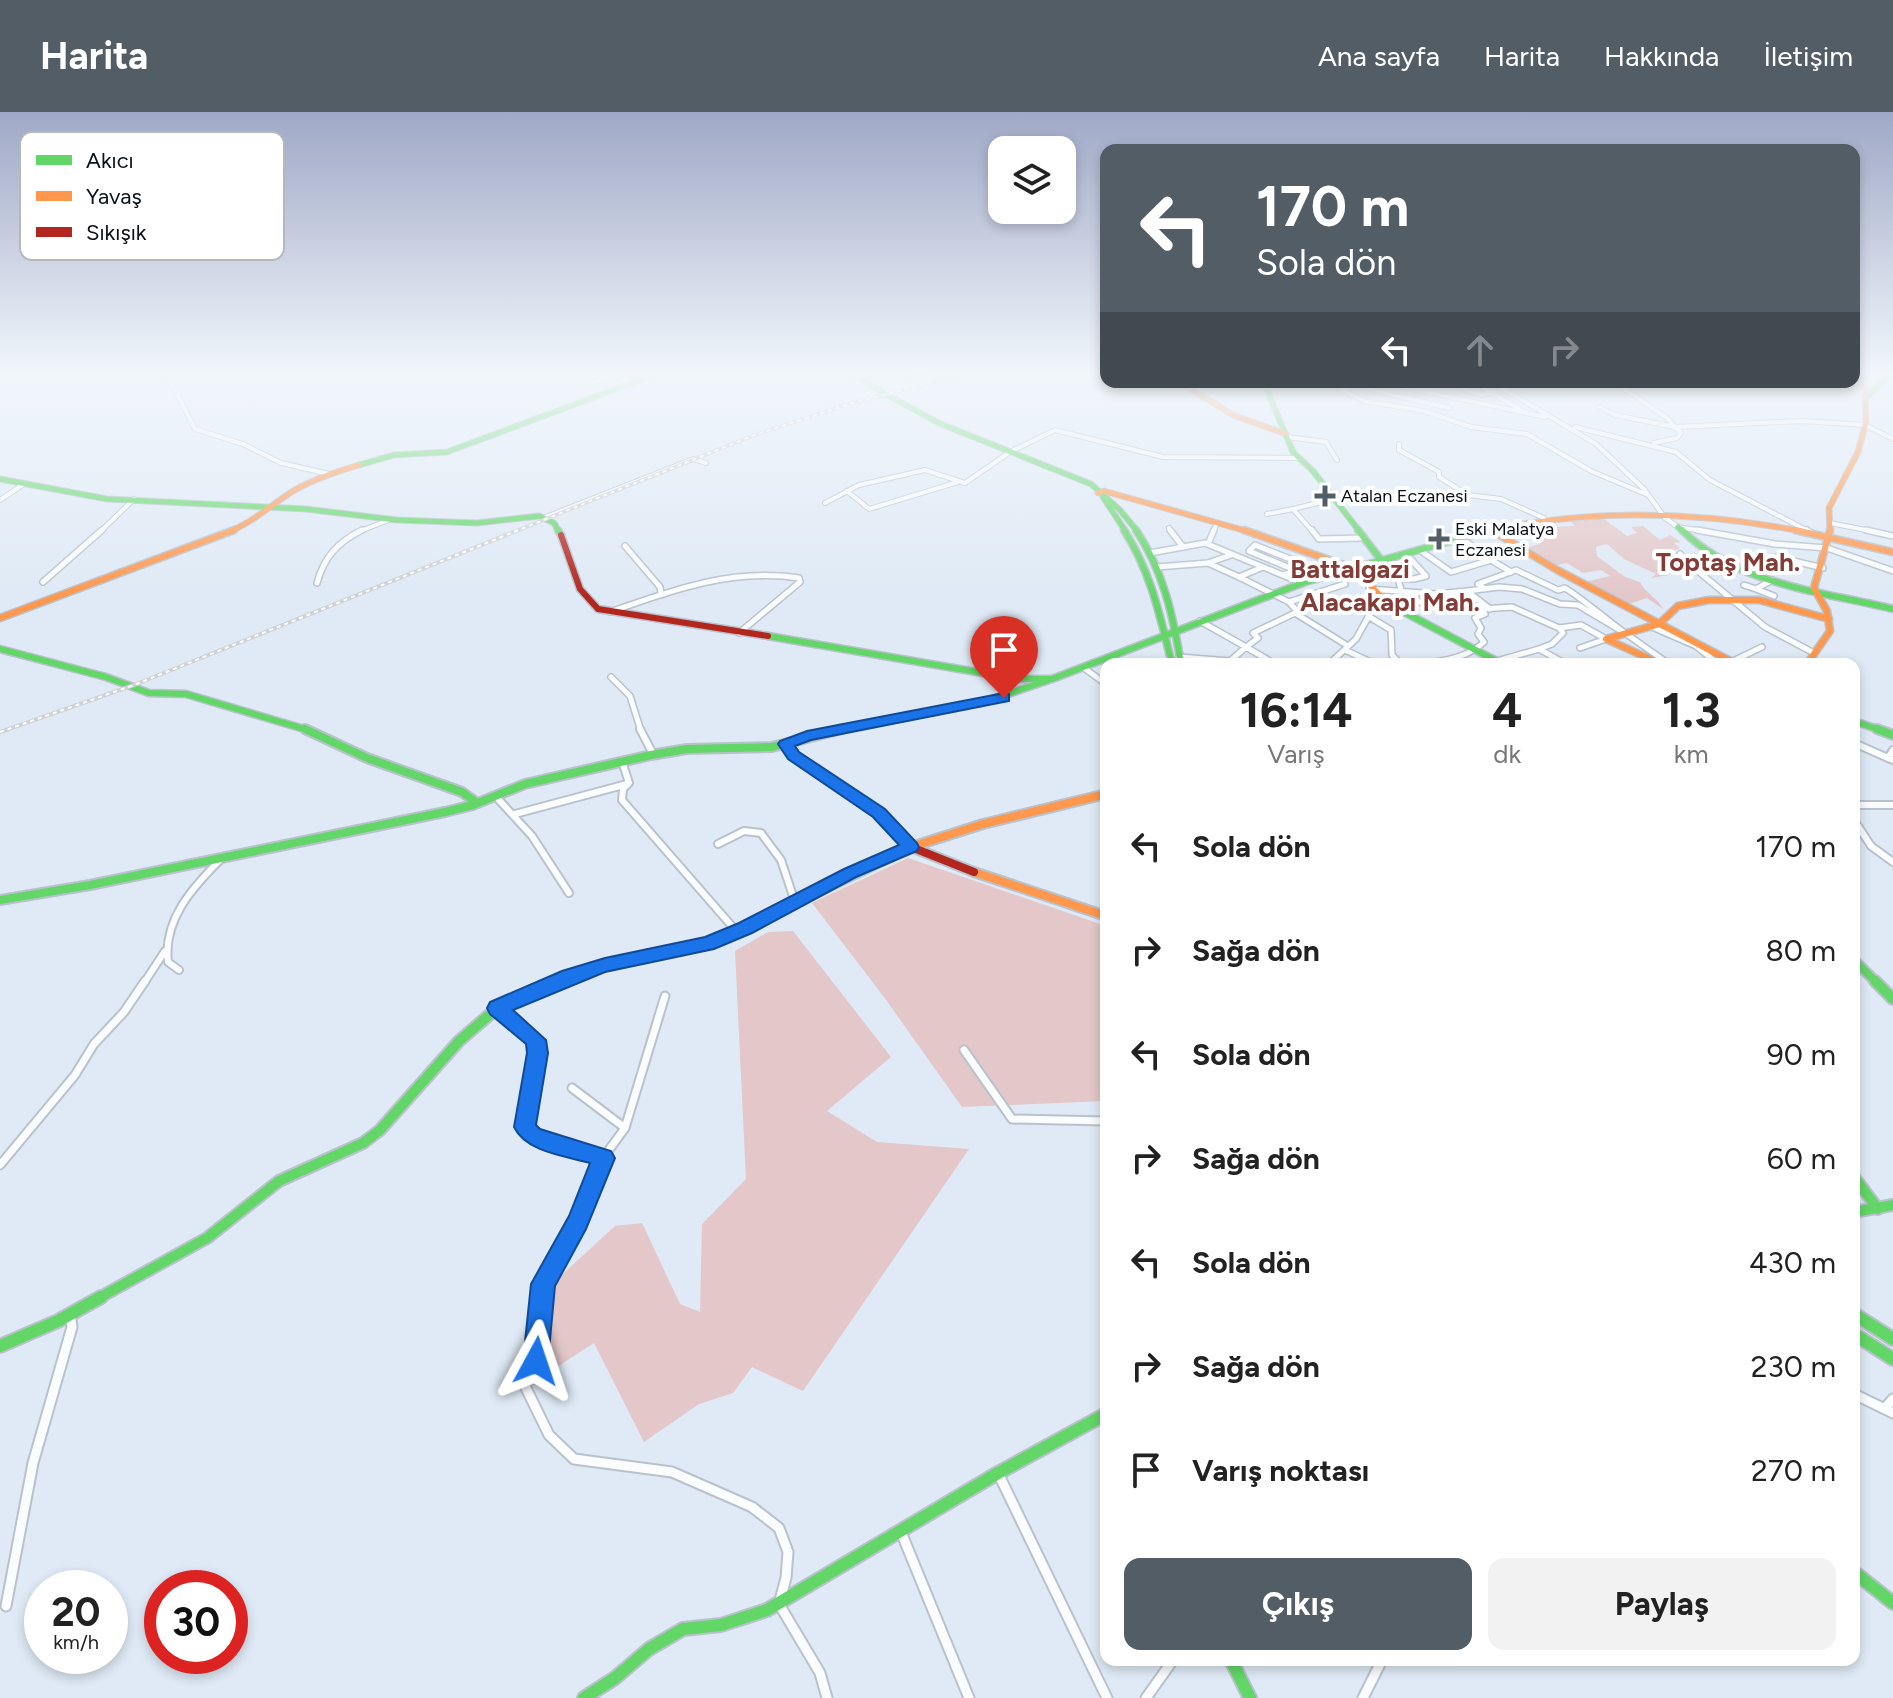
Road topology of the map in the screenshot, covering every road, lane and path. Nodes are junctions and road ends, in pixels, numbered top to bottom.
1 (249, 448) edge
2 (458, 448) edge
3 (996, 448) edge
4 (1019, 448) edge
5 (1127, 448) edge
6 (1294, 448) edge
7 (1330, 448) edge
8 (1399, 448) edge
9 (1551, 448) edge
10 (1600, 448) edge
11 (1661, 448) edge
12 (1859, 448) edge
13 (1009, 453) junction
14 (1299, 458) junction
15 (1337, 460) dead end
16 (706, 463) dead end
17 (329, 474) junction
18 (0, 479) edge
19 (956, 482) junction
20 (24, 484) junction
21 (847, 491) junction
22 (1101, 492) junction
23 (1648, 495) junction
24 (134, 499) junction
25 (1334, 499) junction
26 (0, 500) edge
27 (825, 503) dead end
28 (270, 508) junction
29 (1293, 509) junction
30 (1267, 514) dead end
31 (546, 517) junction
32 (1544, 518) junction
33 (1665, 518) junction
34 (392, 519) junction
35 (1217, 523) junction
36 (1830, 523) junction
37 (1678, 527) junction
38 (1169, 528) dead end
39 (1490, 530) junction
40 (1816, 536) junction
41 (1893, 536) edge
42 (1265, 538) junction
43 (1362, 538) junction
44 (1461, 538) junction
45 (1830, 538) junction
46 (1208, 544) junction
47 (1255, 545) junction
48 (625, 546) dead end
49 (1183, 547) junction
50 (1827, 548) junction
51 (1421, 551) junction
52 (1893, 552) edge
53 (1150, 553) junction
54 (1232, 554) junction
55 (1680, 554) dead end
56 (1407, 555) junction
57 (1777, 557) dead end
58 (1381, 560) junction
59 (1491, 560) junction
60 (1330, 561) junction
61 (1208, 563) junction
62 (1728, 564) junction
63 (1692, 566) junction
64 (1157, 567) junction
65 (1263, 567) junction
66 (1313, 568) junction
67 (1823, 568) junction
68 (1297, 571) junction
69 (1893, 571) edge
70 (1511, 572) junction
71 (1358, 573) junction
72 (1283, 575) junction
73 (1239, 577) junction
74 (1398, 578) junction
75 (1772, 580) junction
76 (43, 582) dead end
77 (317, 583) dead end
78 (1302, 583) junction
79 (1345, 584) dead end
80 (1744, 585) dead end
81 (1484, 588) junction
82 (1369, 589) junction
83 (1756, 589) junction
84 (1467, 591) junction
85 (1815, 591) junction
86 (661, 594) junction
87 (1272, 594) junction
88 (1402, 595) junction
89 (1774, 596) dead end
90 (1733, 600) junction
91 (1289, 602) junction
92 (1390, 603) junction
93 (1481, 609) junction
94 (1490, 609) junction
95 (1893, 609) edge
96 (610, 612) junction
97 (1295, 613) junction
98 (1368, 616) junction
99 (0, 618) edge
100 (1829, 619) junction
101 (1174, 620) junction
102 (1200, 621) junction
103 (1655, 625) junction
104 (1559, 628) junction
105 (739, 633) junction
106 (1178, 633) junction
107 (1625, 633) junction
108 (1166, 637) junction
109 (1606, 639) junction
110 (1246, 647) junction
111 (1762, 647) dead end
112 (1346, 648) junction
113 (1580, 648) dead end
114 (0, 649) edge
115 (1539, 649) junction
116 (1476, 651) junction
117 (1814, 653) junction
118 (1110, 658) edge
119 (1171, 658) edge
120 (1180, 658) edge
121 (1233, 658) edge
122 (1265, 658) edge
123 (1335, 658) edge
124 (1364, 658) edge
125 (1395, 658) edge
126 (1459, 658) edge
127 (1491, 658) edge
128 (1511, 658) edge
129 (1555, 658) edge
130 (1648, 658) edge
131 (1660, 658) edge
132 (1711, 658) edge
133 (1724, 658) edge
134 (1743, 658) edge
135 (1811, 658) edge
136 (1100, 662) edge
137 (1084, 668) junction
138 (611, 677) dead end
139 (1052, 679) junction
140 (1100, 680) edge
141 (1860, 723) edge
142 (1893, 735) edge
143 (785, 744) junction
144 (1860, 746) edge
145 (1893, 750) edge
146 (653, 754) junction
147 (1890, 759) edge
148 (622, 761) junction
149 (628, 784) junction
150 (1100, 795) edge
151 (499, 800) dead end
152 (477, 803) junction
153 (1860, 805) edge
154 (1893, 805) edge
155 (515, 814) junction
156 (1860, 829) edge
157 (718, 844) dead end
158 (911, 847) junction
159 (222, 857) junction
160 (1893, 862) edge
161 (569, 893) dead end
162 (0, 900) edge
163 (795, 902) junction
164 (1100, 914) edge
165 (737, 932) junction
166 (165, 951) junction
167 (179, 970) dead end
168 (1860, 972) edge
169 (665, 996) dead end
170 (1893, 999) edge
171 (497, 1008) junction
172 (964, 1050) dead end
173 (572, 1088) dead end
174 (1100, 1121) edge
175 (625, 1128) junction
176 (603, 1158) junction
177 (0, 1165) edge
178 (1860, 1185) edge
179 (1893, 1205) edge
180 (1878, 1209) junction
181 (1860, 1211) edge
182 (70, 1314) junction
183 (1860, 1318) edge
184 (1860, 1338) edge
185 (1893, 1339) edge
186 (0, 1346) edge
187 (1893, 1359) edge
188 (1860, 1397) edge
189 (1893, 1399) edge
190 (1889, 1411) edge
191 (1100, 1417) edge
192 (998, 1473) junction
193 (901, 1532) junction
194 (1860, 1577) edge
195 (1893, 1603) edge
196 (779, 1604) junction
197 (6, 1606) dead end
198 (1169, 1666) edge
199 (1234, 1666) edge
200 (1379, 1666) edge
201 (584, 1698) edge
202 (827, 1698) edge
203 (969, 1698) edge
204 (1107, 1698) edge
205 (1146, 1698) edge
206 (1250, 1698) edge
207 (1363, 1698) edge

1 - 17 street
2 - 17 street
3 - 13 street
4 - 13 street
5 - 14 street
6 - 14 street
7 - 15 street
8 - 32 street
9 - 23 street
10 - 23 street
11 - 40 street
12 - 36 street
13 - 19 street
13 - 22 street
14 - 25 street
16 - 31 street
17 - 28 street
18 - 20 street
19 - 21 street
19 - 21 street
20 - 24 street
20 - 26 street
21 - 27 street
22 - 35 street
22 - 53 street
22 - 108 street
23 - 33 street
24 - 28 street
24 - 76 street
25 - 29 street
25 - 43 street
28 - 34 street
28 - 99 street
29 - 30 street
29 - 43 street
31 - 34 street
31 - 96 street
32 - 33 street
32 - 39 street
33 - 37 street
33 - 40 street
34 - 77 street
35 - 42 street
35 - 46 street
36 - 41 street
36 - 45 street
37 - 50 street
37 - 62 street
38 - 49 street
39 - 44 street
39 - 103 street
40 - 45 street
42 - 47 street
42 - 60 street
43 - 58 street
44 - 51 street
44 - 59 street
45 - 50 street
45 - 52 street
46 - 49 street
46 - 54 street
47 - 66 street
47 - 68 street
48 - 86 street
49 - 53 street
50 - 67 street
50 - 69 street
51 - 56 street
51 - 59 street
53 - 64 street
54 - 61 street
54 - 65 street
55 - 63 street
56 - 58 street
56 - 74 street
57 - 67 street
58 - 71 street
59 - 70 street
60 - 66 street
60 - 71 street
61 - 64 street
61 - 73 street
62 - 63 street
62 - 75 street
63 - 90 street
64 - 101 street
65 - 72 street
65 - 73 street
66 - 68 street
67 - 85 street
68 - 72 street
70 - 81 street
70 - 107 street
71 - 74 street
71 - 78 street
71 - 82 street
72 - 78 street
73 - 87 street
74 - 88 street
75 - 83 street
75 - 85 street
78 - 87 street
79 - 91 street
80 - 83 street
81 - 84 street
81 - 107 street
82 - 88 street
82 - 92 street
83 - 89 street
84 - 88 street
84 - 94 street
85 - 95 street
85 - 100 street
86 - 96 street
86 - 105 street
87 - 91 street
87 - 102 street
88 - 92 street
88 - 93 street
90 - 100 street
90 - 103 street
90 - 117 street
91 - 97 street
92 - 98 street
92 - 116 street
93 - 94 street
93 - 116 street
94 - 104 street
96 - 105 street
97 - 110 street
97 - 112 street
98 - 112 street
98 - 125 street
100 - 117 street
101 - 102 street
101 - 106 street
102 - 106 street
102 - 110 street
103 - 107 street
103 - 132 street
103 - 133 street
104 - 109 street
104 - 115 street
105 - 139 street
106 - 108 street
106 - 120 street
107 - 109 street
107 - 131 street
108 - 118 street
108 - 119 street
109 - 113 street
109 - 130 street
110 - 121 street
110 - 122 street
111 - 134 street
112 - 123 street
112 - 124 street
114 - 152 street
115 - 128 street
115 - 129 street
116 - 126 street
116 - 127 street
117 - 135 street
136 - 137 street
137 - 139 street
137 - 140 street
138 - 146 street
139 - 143 street
141 - 142 street
143 - 146 street
143 - 158 street
144 - 147 street
145 - 147 street
146 - 148 street
148 - 149 street
148 - 152 street
149 - 155 street
149 - 165 street
150 - 158 street
151 - 155 street
152 - 159 street
153 - 154 street
155 - 161 street
156 - 160 street
157 - 163 street
158 - 163 street
158 - 164 street
159 - 162 street
159 - 166 street
163 - 165 street
165 - 171 street
166 - 167 street
166 - 177 street
168 - 170 street
169 - 175 street
171 - 176 street
171 - 182 street
172 - 174 street
173 - 175 street
175 - 176 street
176 - 196 street
178 - 180 street
179 - 180 street
180 - 181 street
182 - 186 street
182 - 197 street
183 - 185 street
184 - 187 street
188 - 190 street
189 - 190 street
191 - 192 street
192 - 193 street
192 - 204 street
193 - 196 street
193 - 203 street
194 - 195 street
196 - 201 street
196 - 202 street
198 - 205 street
199 - 206 street
200 - 207 street

